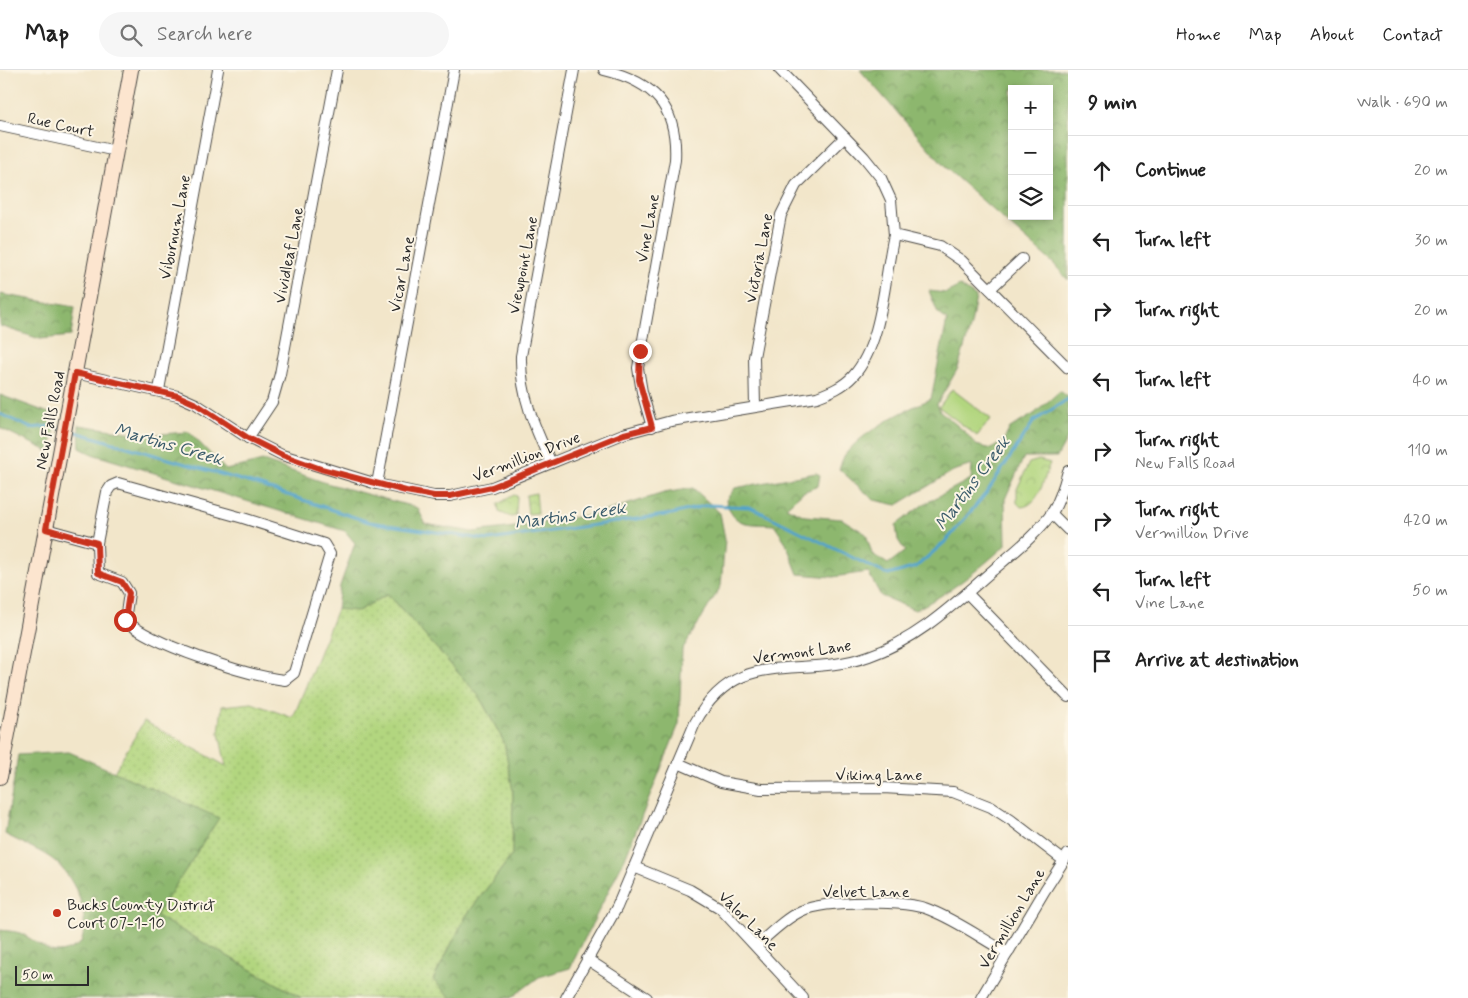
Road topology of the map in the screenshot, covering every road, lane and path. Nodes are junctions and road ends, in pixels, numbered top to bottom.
1 (131, 70) edge
2 (218, 70) edge
3 (337, 70) edge
4 (454, 70) edge
5 (574, 70) edge
6 (604, 70) edge
7 (780, 70) edge
8 (0, 126) edge
9 (845, 137) junction
10 (116, 151) junction
11 (894, 235) junction
12 (1022, 259) dead end
13 (990, 289) junction
14 (1068, 368) edge
15 (75, 373) junction
16 (159, 390) junction
17 (755, 407) junction
18 (652, 427) junction
19 (248, 438) junction
20 (551, 463) junction
21 (1068, 471) edge
22 (378, 484) junction
23 (1052, 513) junction
24 (46, 529) junction
25 (1068, 530) edge
26 (97, 543) junction
27 (967, 593) junction
28 (1068, 697) edge
29 (678, 763) junction
30 (0, 777) edge
31 (1066, 857) edge
32 (634, 866) junction
33 (756, 946) junction
34 (1008, 953) junction
35 (587, 959) junction
36 (566, 998) edge
37 (647, 998) edge
38 (803, 998) edge
39 (982, 998) edge

1 - 10 main road, New Falls Road
2 - 16 street, Viburnum Lane
3 - 19 street, Vividleaf Lane
4 - 22 street, Vicar Lane
5 - 20 street, Viewpoint Lane
6 - 18 street, Vine Lane
7 - 9 street, Vermillion Drive
8 - 10 street, Rue Court
9 - 11 street, Vermillion Drive
9 - 17 street, Victoria Lane
10 - 15 main road, New Falls Road
11 - 13 street
11 - 17 street, Vermillion Drive
12 - 13 street
13 - 14 street
15 - 16 street, Vermillion Drive
15 - 24 main road, New Falls Road
16 - 19 street, Vermillion Drive
17 - 18 street, Vermillion Drive
18 - 20 street, Vermillion Drive
19 - 22 street, Vermillion Drive
20 - 22 street, Vermillion Drive
21 - 23 street, Vermont Lane
23 - 25 street
23 - 27 street, Vermont Lane
24 - 26 street
24 - 30 main road, New Falls Road
26 - 26 street
27 - 28 street
27 - 29 street, Vermont Lane
29 - 31 street, Viking Lane
29 - 32 street, Vermont Lane
31 - 34 street, Vermillion Lane
32 - 33 street, Valor Lane
32 - 35 street, Vermont Lane
33 - 34 street, Velvet Lane
33 - 38 street, Valor Lane
34 - 39 street, Vermillion Lane
35 - 36 street, Vermont Lane
35 - 37 street

